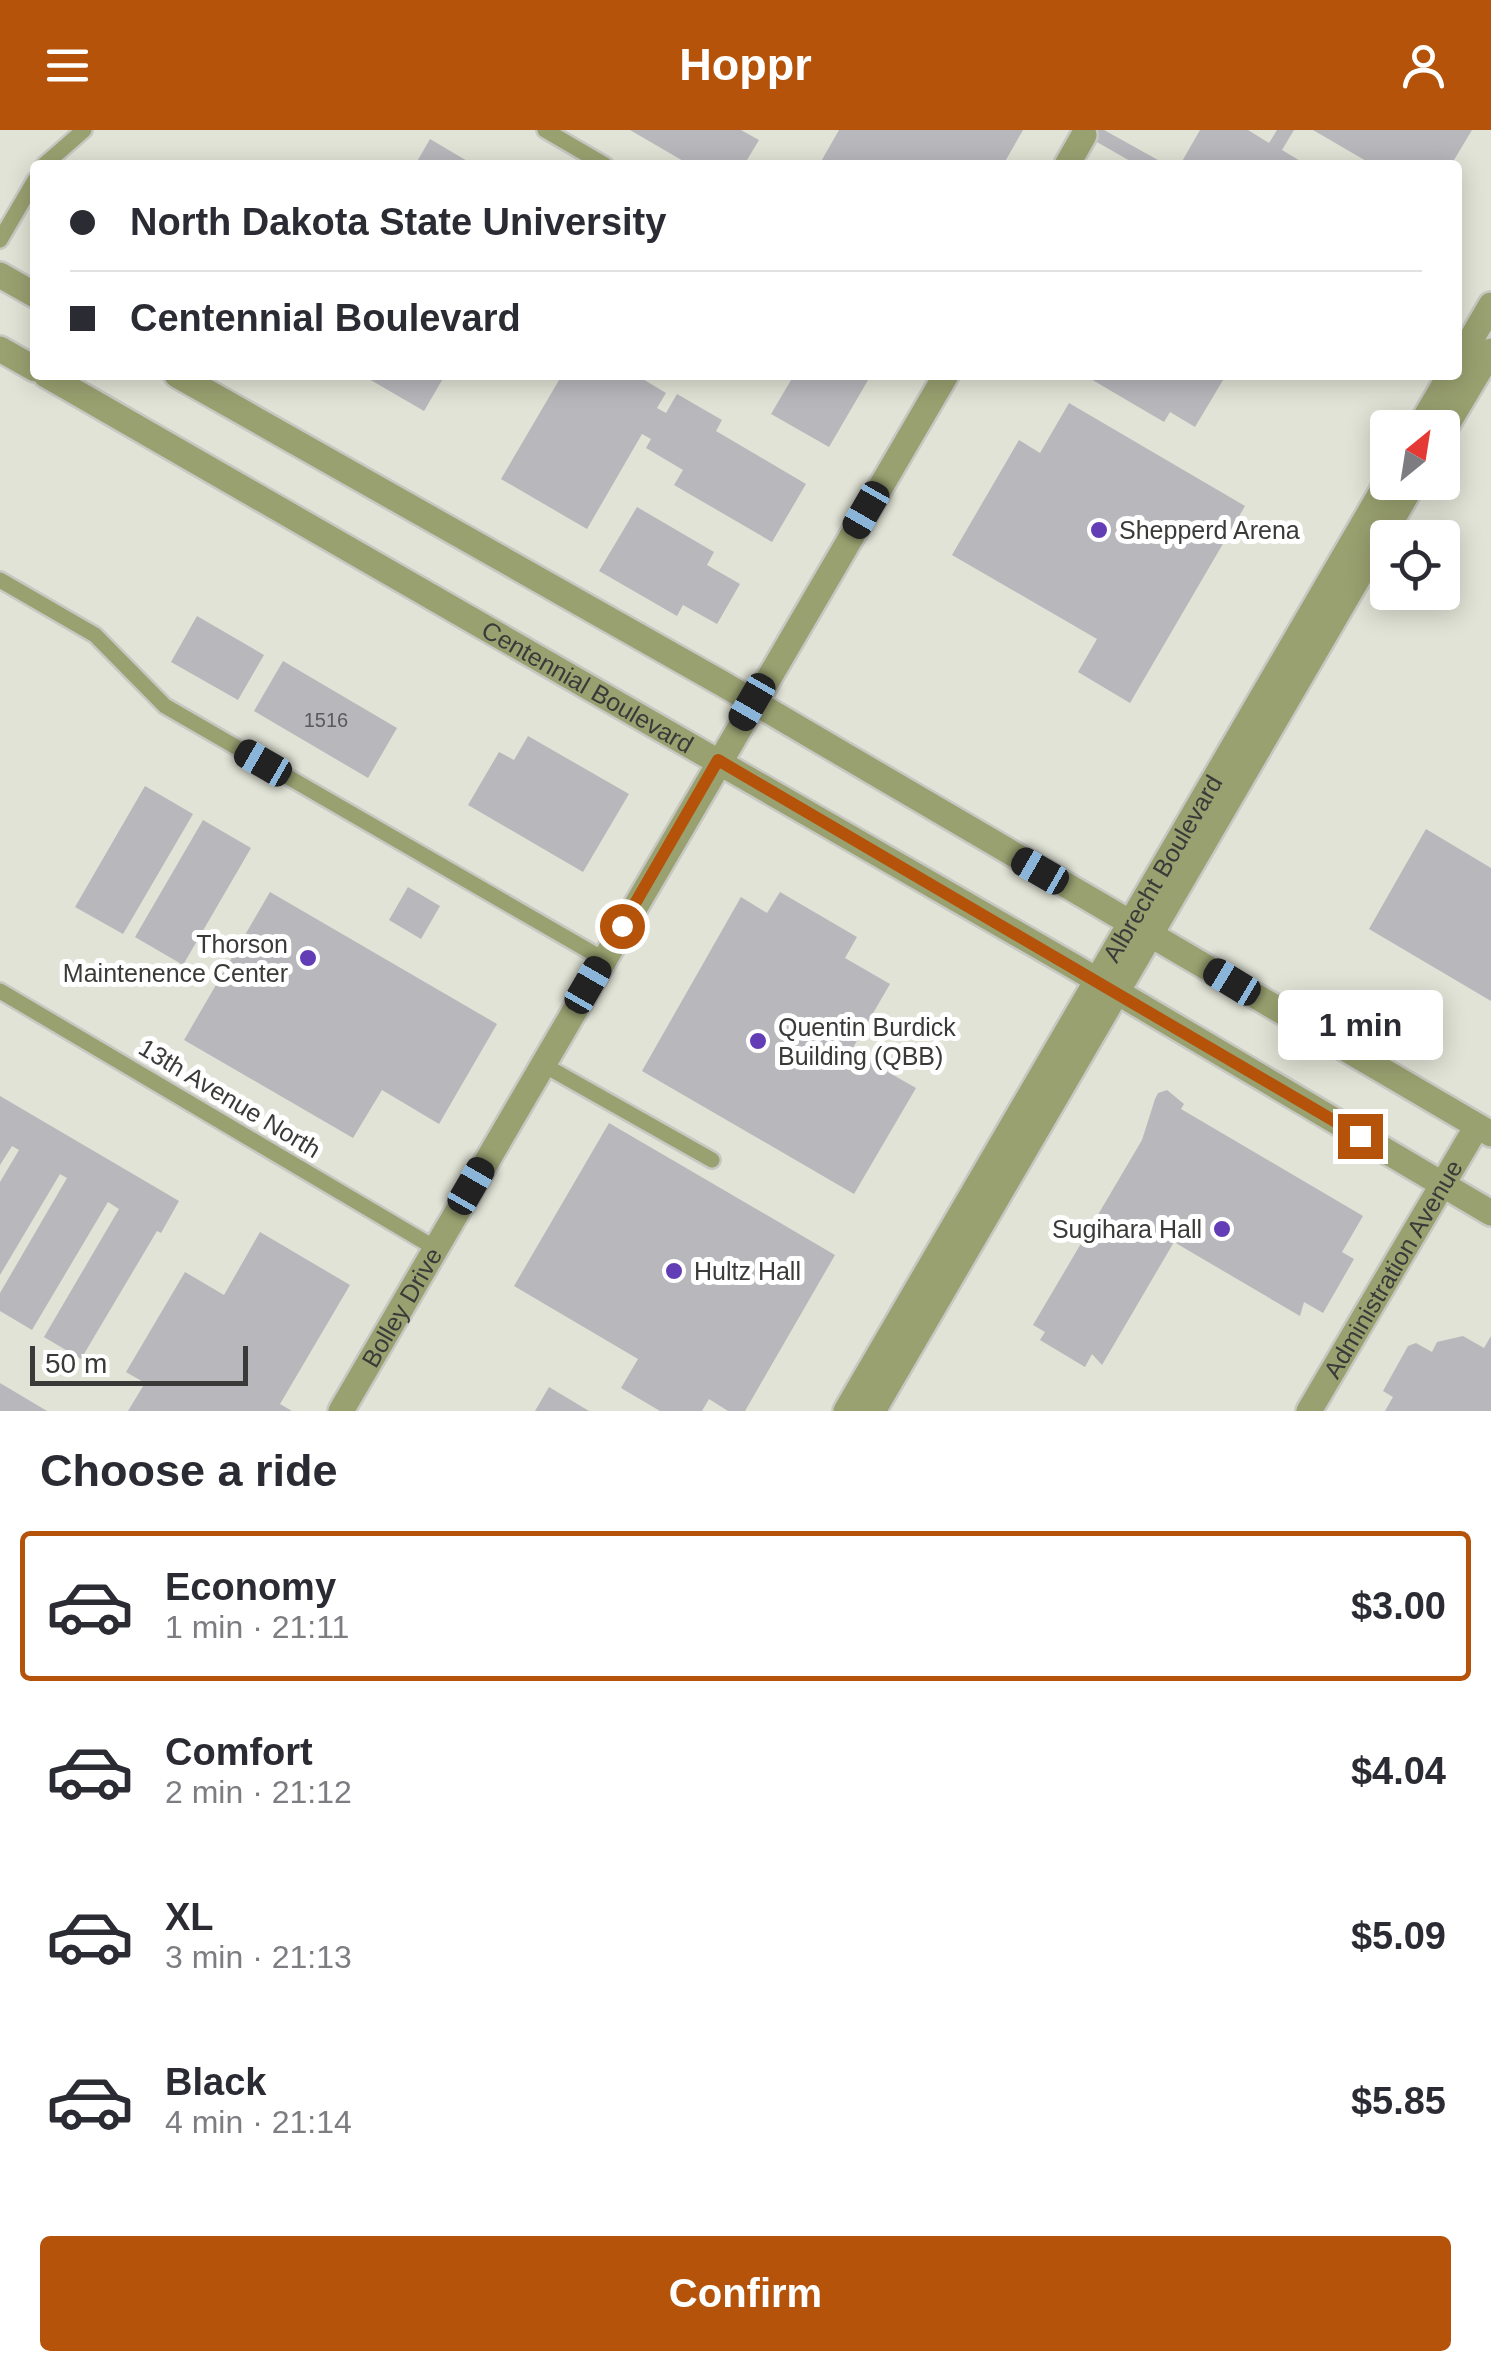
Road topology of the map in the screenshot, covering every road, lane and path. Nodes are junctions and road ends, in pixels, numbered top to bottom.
1 (84, 130) edge
2 (545, 130) edge
3 (1084, 135) dead end
4 (50, 160) edge
5 (597, 160) edge
6 (1070, 160) edge
7 (30, 189) edge
8 (0, 240) edge
9 (0, 275) edge
10 (30, 291) edge
11 (1491, 305) edge
12 (0, 348) edge
13 (30, 365) edge
14 (1472, 365) edge
15 (55, 380) edge
16 (187, 380) edge
17 (943, 380) edge
18 (1459, 380) edge
19 (1434, 410) edge
20 (1452, 410) edge
21 (1378, 500) edge
22 (1403, 500) edge
23 (0, 580) edge
24 (752, 702) junction
25 (718, 760) junction
26 (1141, 929) junction
27 (603, 959) junction
28 (1107, 987) junction
29 (0, 991) edge
30 (542, 1064) junction
31 (1484, 1130) edge
32 (712, 1160) dead end
33 (1444, 1186) junction
34 (1491, 1213) edge
35 (435, 1248) junction
36 (345, 1410) edge
37 (846, 1411) edge
38 (873, 1411) edge
39 (1308, 1411) edge

1 - 4 lane
2 - 5 lane
3 - 6 street
7 - 8 lane
9 - 10 street
11 - 14 street
12 - 13 street
14 - 20 street
15 - 25 street, Centennial Boulevard
16 - 24 street
17 - 24 street, Bolley Drive
18 - 19 street
21 - 26 street, Albrecht Boulevard
22 - 26 street, Albrecht Boulevard
23 - 27 lane
24 - 25 street, Bolley Drive
24 - 26 street
25 - 27 street, Bolley Drive
25 - 28 street, Centennial Boulevard
26 - 28 street, Albrecht Boulevard
26 - 31 street
27 - 30 street, Bolley Drive
28 - 33 street, Centennial Boulevard
28 - 37 street, Albrecht Boulevard
28 - 38 street, Albrecht Boulevard
29 - 35 lane, 13th Avenue North
30 - 32 lane
30 - 35 street, Bolley Drive
31 - 33 street, Administration Avenue
33 - 34 street, Centennial Boulevard
33 - 39 street, Administration Avenue
35 - 36 street, Bolley Drive

